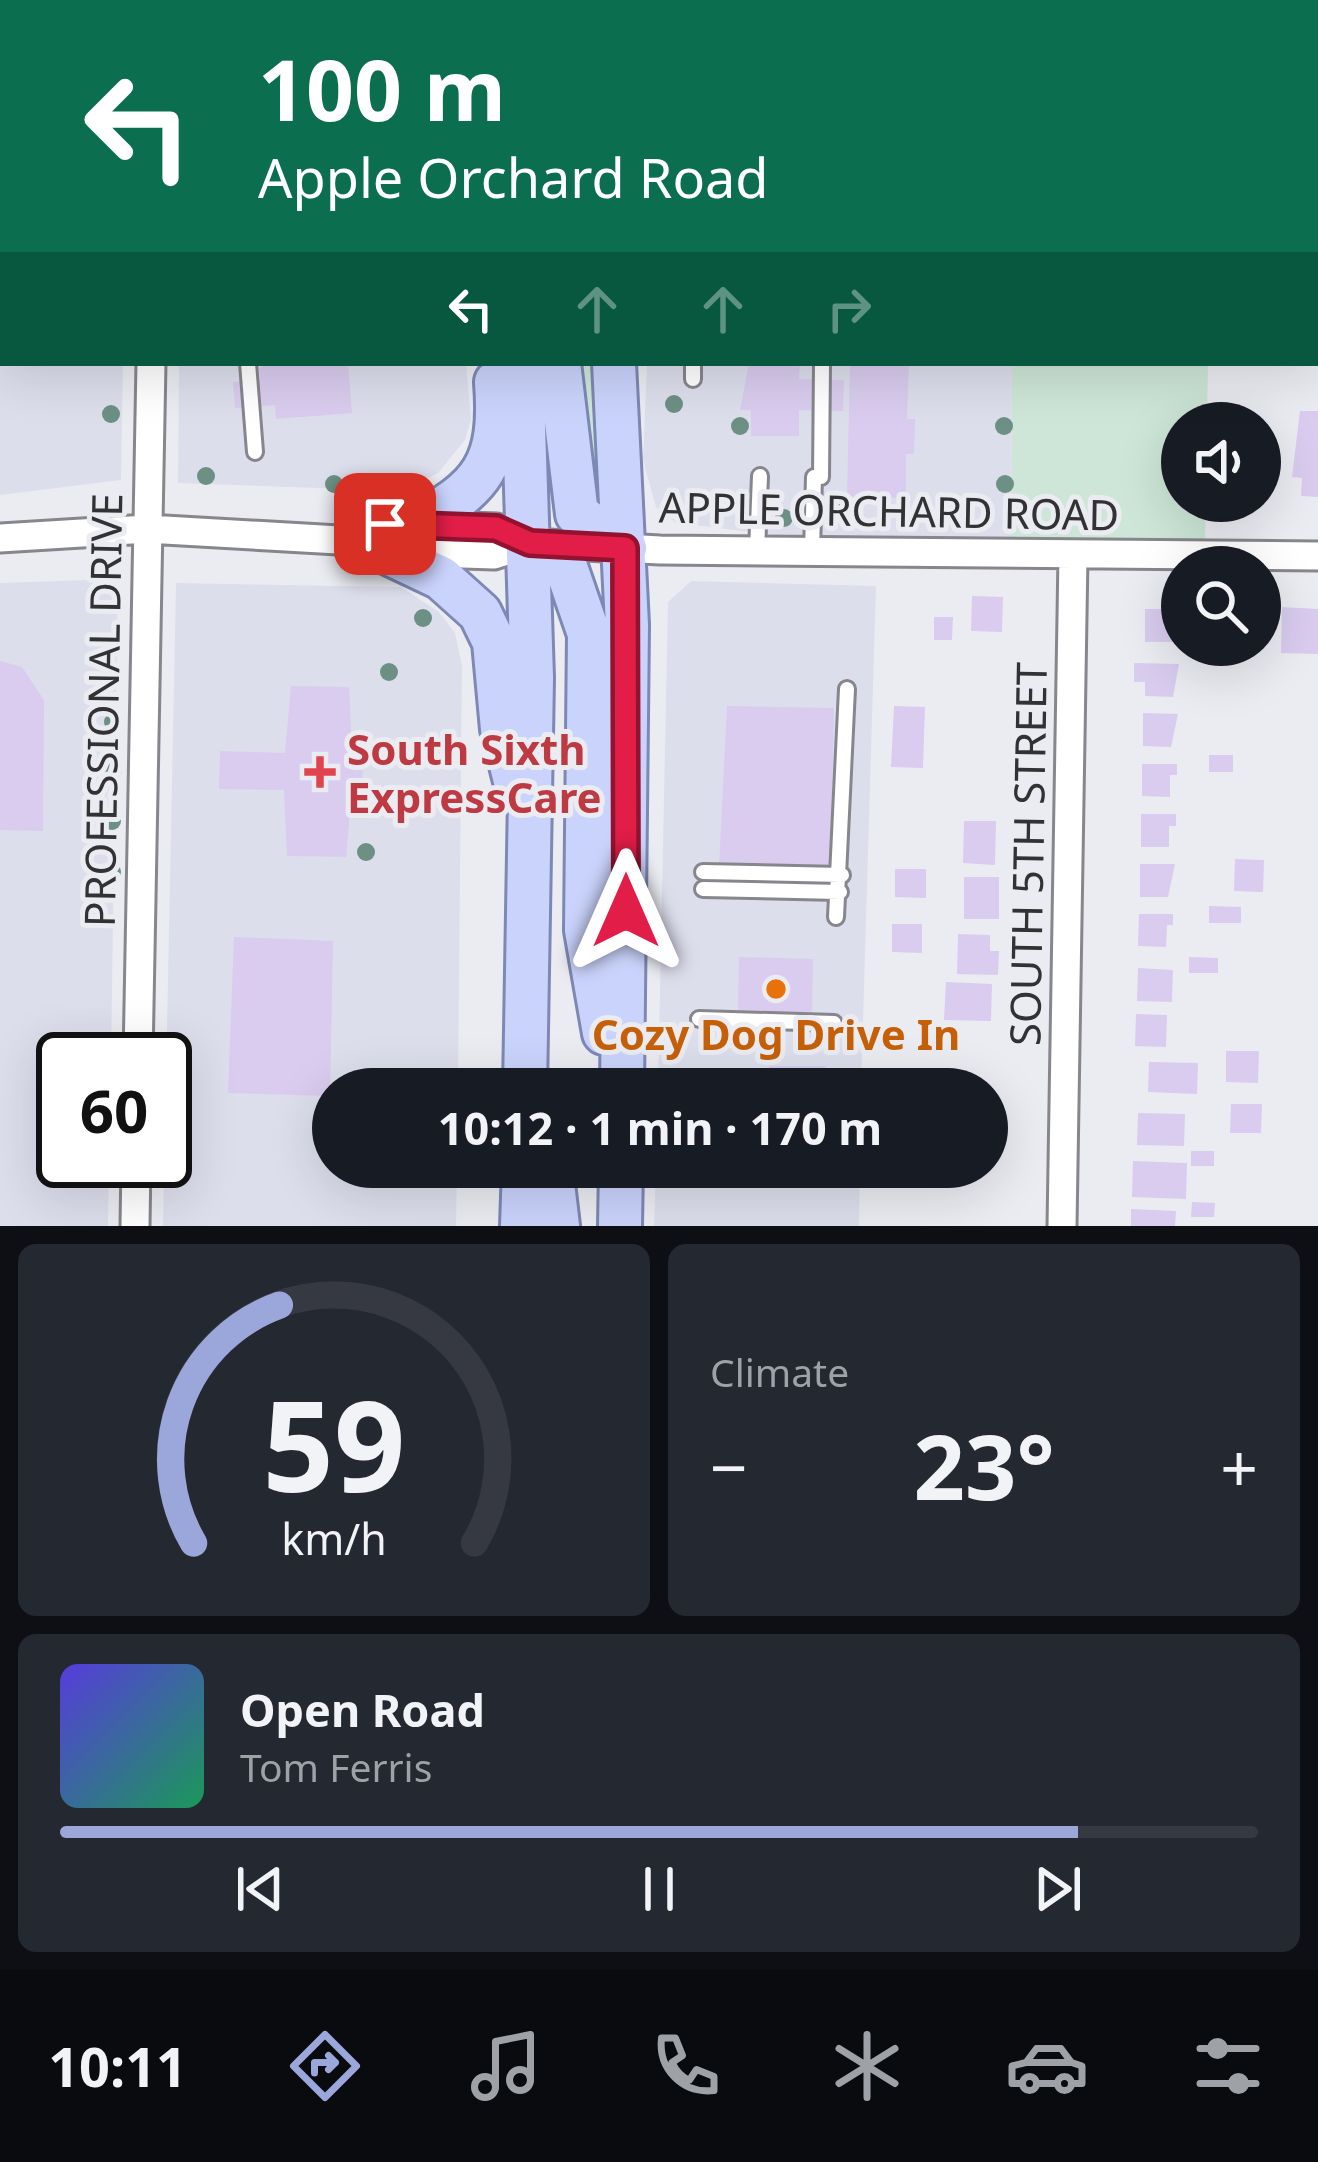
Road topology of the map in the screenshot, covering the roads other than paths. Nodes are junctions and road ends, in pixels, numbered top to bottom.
1 (151, 366) edge
2 (248, 366) edge
3 (495, 366) edge
4 (522, 366) edge
5 (559, 366) edge
6 (614, 366) edge
7 (822, 366) edge
8 (255, 452) dead end
9 (760, 476) dead end
10 (147, 529) junction
11 (344, 536) junction
12 (0, 538) edge
13 (398, 538) junction
14 (530, 543) junction
15 (625, 548) junction
16 (757, 551) junction
17 (812, 552) junction
18 (1073, 555) junction
19 (1318, 556) edge
20 (847, 689) dead end
21 (530, 845) junction
22 (842, 875) junction
23 (840, 892) junction
24 (836, 917) dead end
25 (527, 990) junction
26 (699, 1019) dead end
27 (834, 1023) dead end
28 (138, 1032) edge
29 (505, 1068) edge
30 (525, 1068) edge
31 (614, 1068) edge
32 (618, 1068) edge
33 (136, 1188) edge
34 (496, 1188) edge
35 (523, 1188) edge
36 (553, 1188) edge
37 (621, 1188) edge
38 (135, 1226) edge
39 (496, 1226) edge
40 (522, 1226) edge
41 (558, 1226) edge
42 (620, 1226) edge
43 (1062, 1226) edge

1 - 10 street, PROFESSIONAL DRIVE
2 - 8 lane
3 - 13 main road
4 - 14 main road
5 - 15 main road
6 - 15 main road
7 - 17 lane
9 - 16 lane
10 - 11 street, APPLE ORCHARD ROAD
10 - 12 street, APPLE ORCHARD ROAD
10 - 28 street, PROFESSIONAL DRIVE
11 - 13 street, APPLE ORCHARD ROAD
11 - 13 street, APPLE ORCHARD ROAD
13 - 14 street, APPLE ORCHARD ROAD
13 - 14 street, APPLE ORCHARD ROAD
13 - 21 main road
14 - 15 street, APPLE ORCHARD ROAD
14 - 21 main road
14 - 31 main road
15 - 16 street, APPLE ORCHARD ROAD
15 - 32 main road
16 - 17 street, APPLE ORCHARD ROAD
17 - 18 street, APPLE ORCHARD ROAD
18 - 19 street, APPLE ORCHARD ROAD
18 - 43 street, SOUTH 5TH STREET
20 - 22 lane
21 - 25 main road
22 - 23 lane
22 - 23 lane
23 - 24 lane
25 - 29 main road
25 - 30 main road
26 - 27 lane
33 - 38 street
34 - 39 main road
35 - 40 main road
36 - 41 main road
37 - 42 main road

